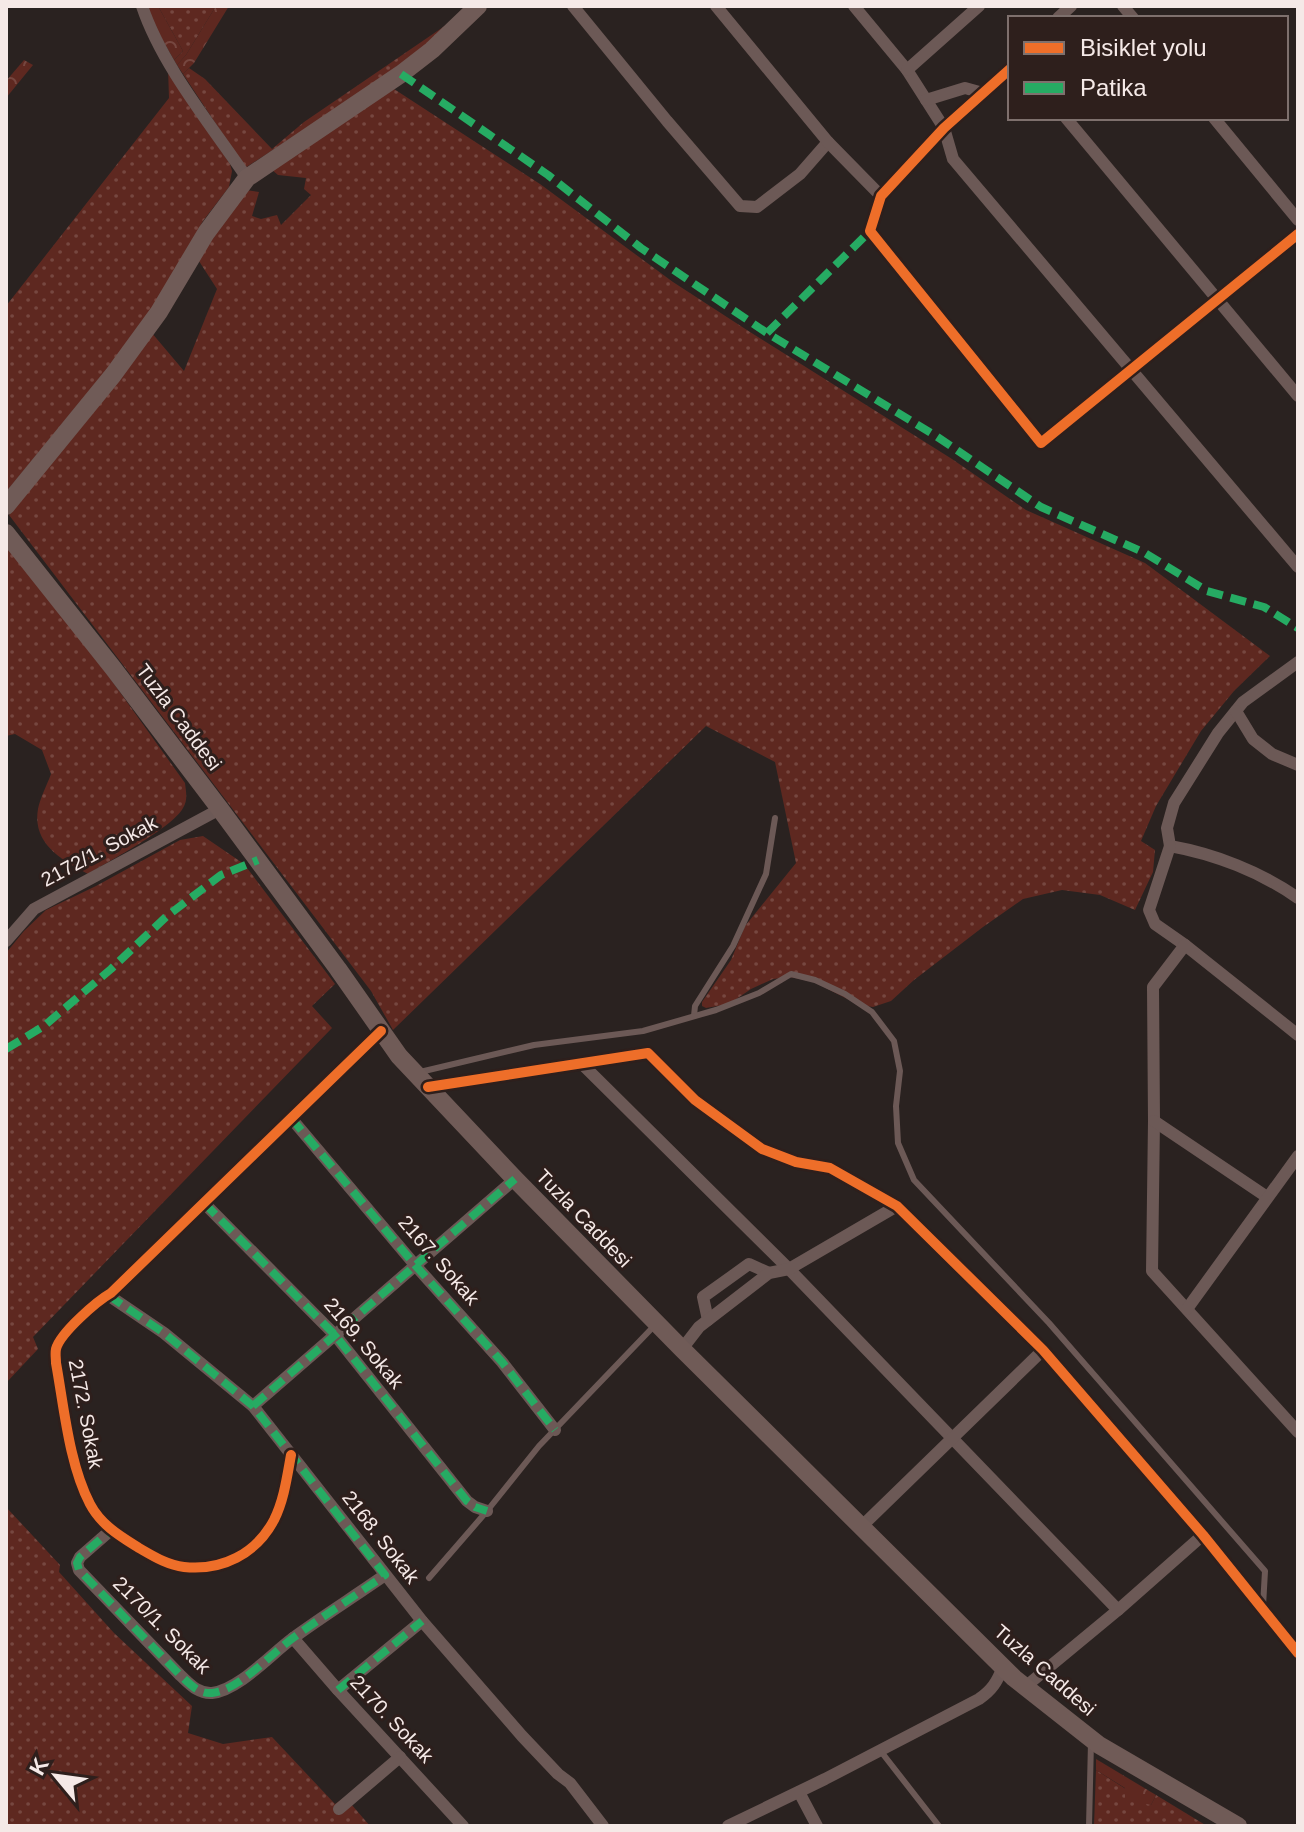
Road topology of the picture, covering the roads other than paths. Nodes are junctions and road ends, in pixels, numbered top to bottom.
1 (142, 6) edge
2 (478, 6) edge
3 (573, 6) edge
4 (716, 6) edge
5 (854, 6) edge
6 (979, 6) edge
7 (907, 70) junction
8 (1008, 71) edge
9 (983, 93) junction
10 (926, 100) junction
11 (1068, 120) edge
12 (1216, 120) edge
13 (944, 128) junction
14 (828, 142) junction
15 (247, 178) junction
16 (881, 196) junction
17 (1298, 220) edge
18 (1298, 234) edge
19 (1217, 299) junction
20 (1131, 370) junction
21 (1298, 396) edge
22 (6, 506) edge
23 (6, 533) edge
24 (1298, 567) edge
25 (1298, 662) edge
26 (1236, 711) junction
27 (1298, 765) edge
28 (220, 809) junction
29 (775, 818) dead end
30 (1170, 846) junction
31 (1298, 898) edge
32 (6, 941) edge
33 (1185, 945) junction
34 (694, 1016) junction
35 (381, 1031) junction
36 (1298, 1035) edge
37 (582, 1064) junction
38 (415, 1073) junction
39 (428, 1087) junction
40 (291, 1118) junction
41 (1154, 1121) junction
42 (1298, 1156) edge
43 (515, 1179) junction
44 (1267, 1197) junction
45 (204, 1203) junction
46 (897, 1206) junction
47 (415, 1265) junction
48 (789, 1269) junction
49 (769, 1273) junction
50 (108, 1295) junction
51 (1187, 1309) junction
52 (708, 1320) junction
53 (657, 1323) junction
54 (335, 1335) junction
55 (682, 1349) junction
56 (1043, 1350) junction
57 (253, 1406) junction
58 (555, 1430) junction
59 (1298, 1432) edge
60 (952, 1439) junction
61 (291, 1455) junction
62 (487, 1511) junction
63 (862, 1526) junction
64 (111, 1530) junction
65 (1203, 1535) junction
66 (385, 1575) junction
67 (429, 1578) dead end
68 (1118, 1610) junction
69 (1263, 1610) junction
70 (422, 1621) junction
71 (293, 1638) junction
72 (1298, 1653) edge
73 (1003, 1667) junction
74 (1025, 1687) junction
75 (338, 1690) junction
76 (1091, 1738) junction
77 (879, 1750) junction
78 (400, 1757) junction
79 (799, 1792) junction
80 (339, 1809) dead end
81 (463, 1826) edge
82 (603, 1826) edge
83 (728, 1826) edge
84 (817, 1826) edge
85 (939, 1826) edge
86 (1089, 1826) edge
87 (1238, 1826) edge

1 - 15 street
2 - 15 main road
3 - 14 street
4 - 14 street
5 - 7 street
6 - 7 street
7 - 10 street
8 - 9 street
9 - 10 street
9 - 13 street
10 - 13 street
11 - 19 street
12 - 17 street
13 - 16 street
13 - 20 street
14 - 16 street
15 - 22 main road
16 - 20 street
18 - 19 street
19 - 20 street
19 - 21 street
20 - 24 street
23 - 28 main road, Tuzla Caddesi
25 - 26 street
26 - 27 street
26 - 30 street
28 - 32 street, 2172/1. Sokak
28 - 35 main road, Tuzla Caddesi
29 - 34 lane
30 - 31 street
30 - 33 street
33 - 36 street
33 - 41 street
34 - 38 lane
34 - 69 lane
35 - 38 main road, Tuzla Caddesi
35 - 40 street, 2172. Sokak
37 - 39 street
37 - 46 street
37 - 48 street
38 - 39 main road, Tuzla Caddesi
39 - 43 main road, Tuzla Caddesi
40 - 45 street, 2172. Sokak
40 - 47 street, 2167. Sokak
41 - 44 street
41 - 51 street
42 - 44 street
43 - 47 street
43 - 53 main road, Tuzla Caddesi
44 - 51 street
45 - 50 street, 2172. Sokak
45 - 54 street, 2169. Sokak
46 - 48 street
46 - 56 street
47 - 54 street
47 - 58 street, 2167. Sokak
48 - 49 street
48 - 60 street
49 - 52 street
49 - 52 street
50 - 57 street, 2168. Sokak
50 - 64 street, 2172. Sokak
51 - 59 street
52 - 55 street
53 - 55 main road, Tuzla Caddesi
53 - 58 lane
54 - 57 street
54 - 62 street, 2169. Sokak
55 - 63 main road, Tuzla Caddesi
56 - 60 street
56 - 65 street
57 - 61 street, 2168. Sokak
58 - 62 lane
60 - 63 street
60 - 68 street
61 - 64 street, 2172. Sokak
61 - 66 street, 2168. Sokak
62 - 67 lane
63 - 73 main road, Tuzla Caddesi
64 - 71 street, 2170/1. Sokak
65 - 68 street
65 - 69 street
66 - 70 street, 2168. Sokak
66 - 71 street, 2170/1. Sokak
68 - 74 street
69 - 72 street
70 - 75 street
70 - 82 street, 2168. Sokak
71 - 75 street, 2170. Sokak
73 - 74 main road, Tuzla Caddesi
73 - 77 street
74 - 76 main road, Tuzla Caddesi
75 - 78 street, 2170. Sokak
76 - 86 lane
76 - 87 main road, Tuzla Caddesi
77 - 79 street
77 - 85 lane
78 - 80 street
78 - 81 street, 2170. Sokak
79 - 83 street
79 - 84 street

